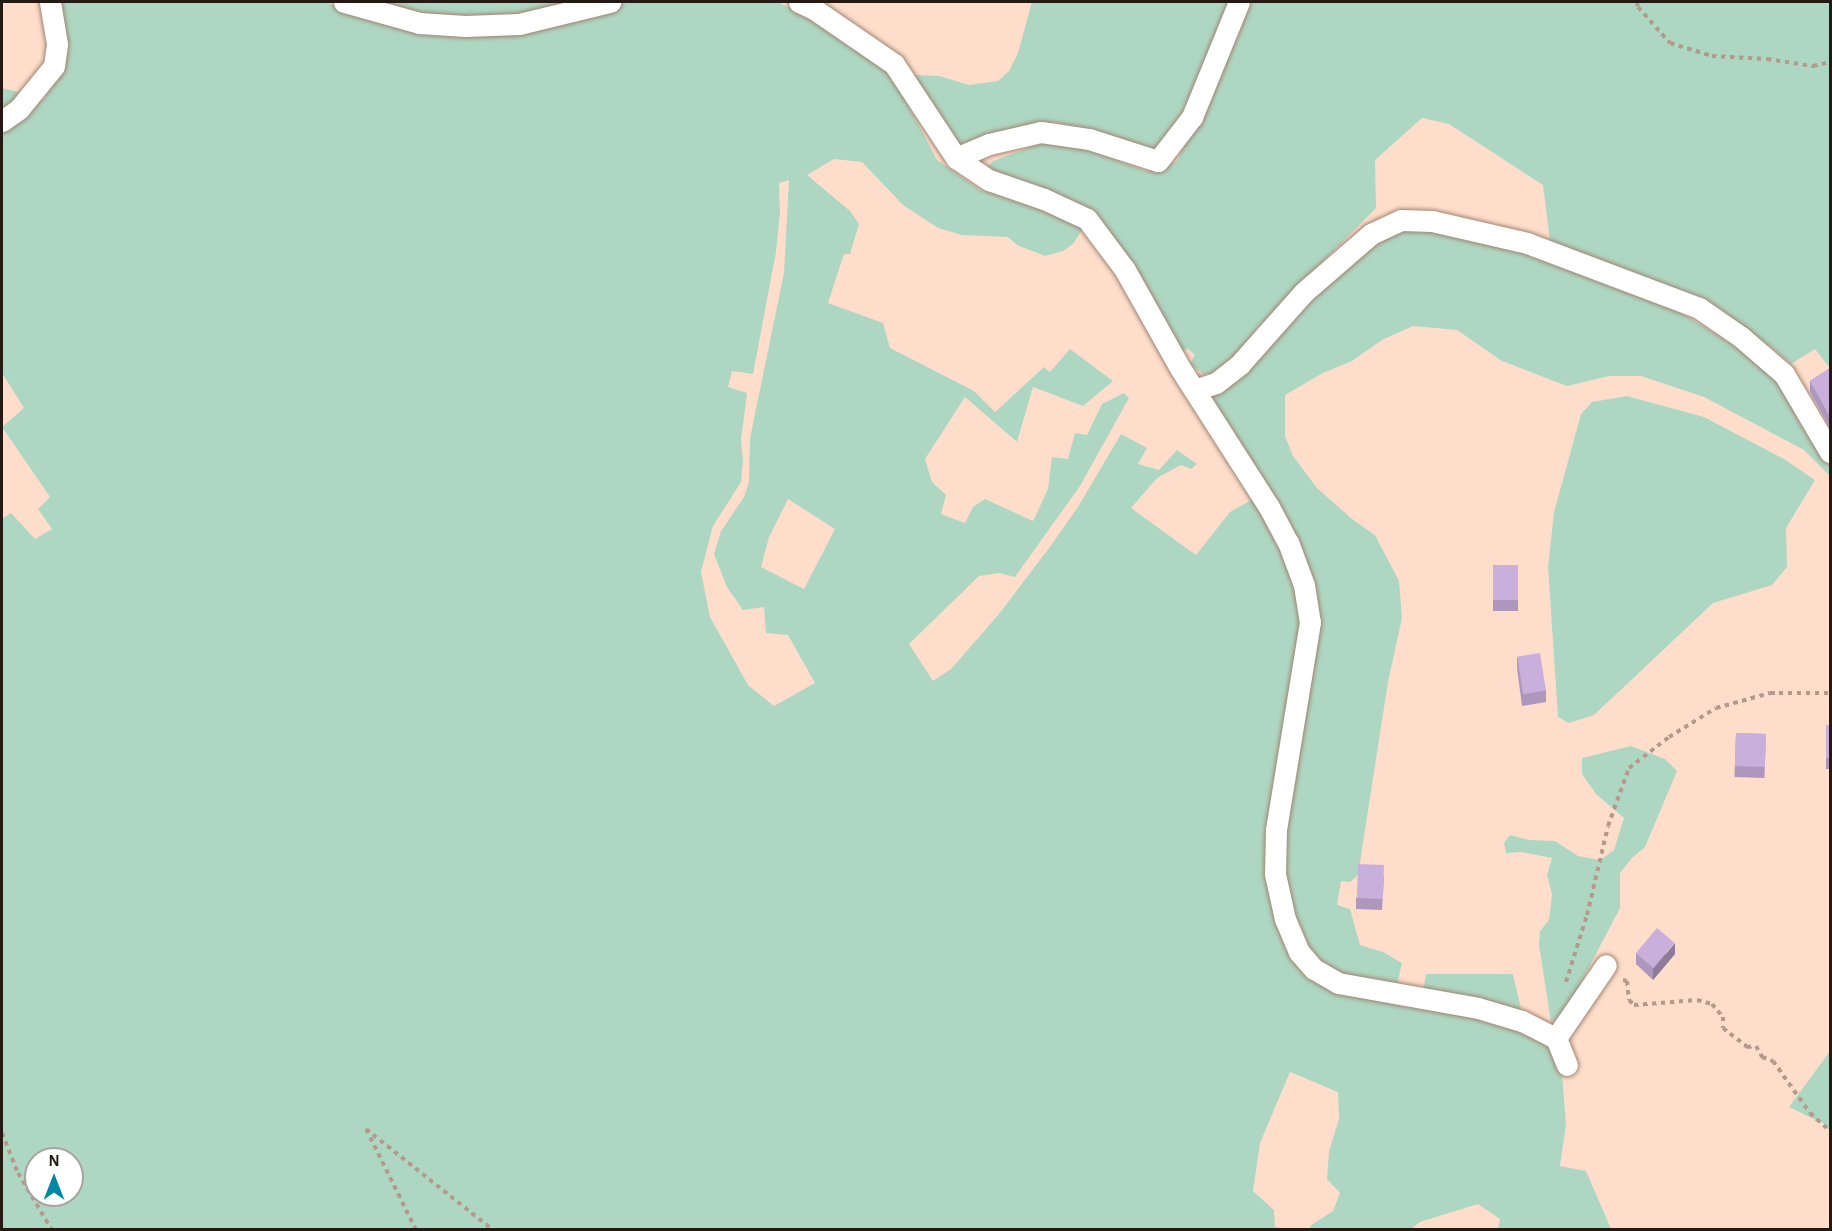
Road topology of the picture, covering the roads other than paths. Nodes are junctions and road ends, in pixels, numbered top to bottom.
1 (50, 2) edge
2 (344, 2) edge
3 (610, 2) edge
4 (799, 2) edge
5 (1239, 2) edge
6 (2, 121) edge
7 (956, 158) junction
8 (1194, 390) junction
9 (1830, 452) edge
10 (1606, 965) dead end
11 (1556, 1038) junction
12 (1567, 1065) dead end

1 - 6 street
2 - 3 street
4 - 7 street
5 - 7 street
7 - 8 street
8 - 9 street
8 - 11 street
10 - 11 street
11 - 12 street

